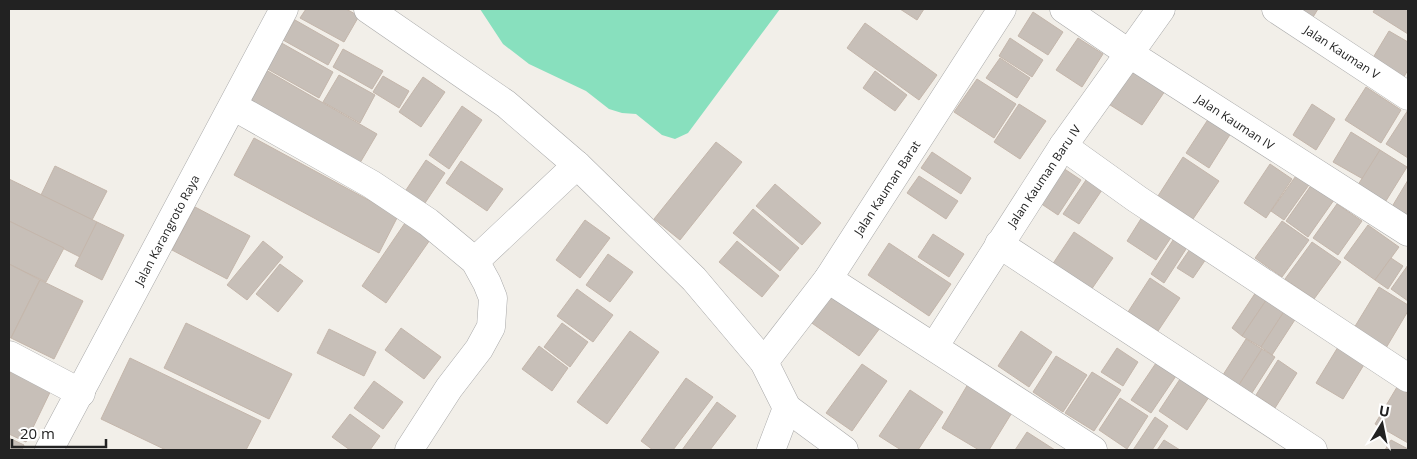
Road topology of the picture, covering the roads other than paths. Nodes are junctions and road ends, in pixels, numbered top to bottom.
1 (284, 9) edge
2 (368, 9) edge
3 (1002, 9) edge
4 (1064, 9) edge
5 (1161, 9) edge
6 (1276, 9) edge
7 (1130, 54) junction
8 (1408, 96) edge
9 (233, 106) junction
10 (1063, 146) junction
11 (577, 165) junction
12 (1408, 232) edge
13 (1000, 244) junction
14 (475, 261) junction
15 (828, 279) junction
16 (934, 347) junction
17 (9, 355) edge
18 (764, 362) junction
19 (1408, 378) edge
20 (81, 393) junction
21 (786, 408) junction
22 (49, 450) edge
23 (408, 450) edge
24 (771, 450) edge
25 (844, 450) edge
26 (1093, 450) edge
27 (1314, 450) edge

1 - 9 street, Jalan Karangroto Raya
2 - 11 street
3 - 15 street, Jalan Kauman Barat
4 - 7 street, Jalan Kauman IV
5 - 7 street, Jalan Kauman Baru IV
6 - 8 street, Jalan Kauman V
7 - 10 street, Jalan Kauman Baru IV
7 - 12 street, Jalan Kauman IV
9 - 14 street
9 - 20 street, Jalan Karangroto Raya
10 - 13 street, Jalan Kauman Baru IV
10 - 19 street
11 - 14 street
11 - 18 street
13 - 16 street, Jalan Kauman Baru IV
13 - 27 street
14 - 23 street
15 - 16 street
15 - 18 street, Jalan Kauman Barat
16 - 26 street
17 - 20 street
18 - 21 street
20 - 22 street, Jalan Karangroto Raya
21 - 24 street
21 - 25 street

